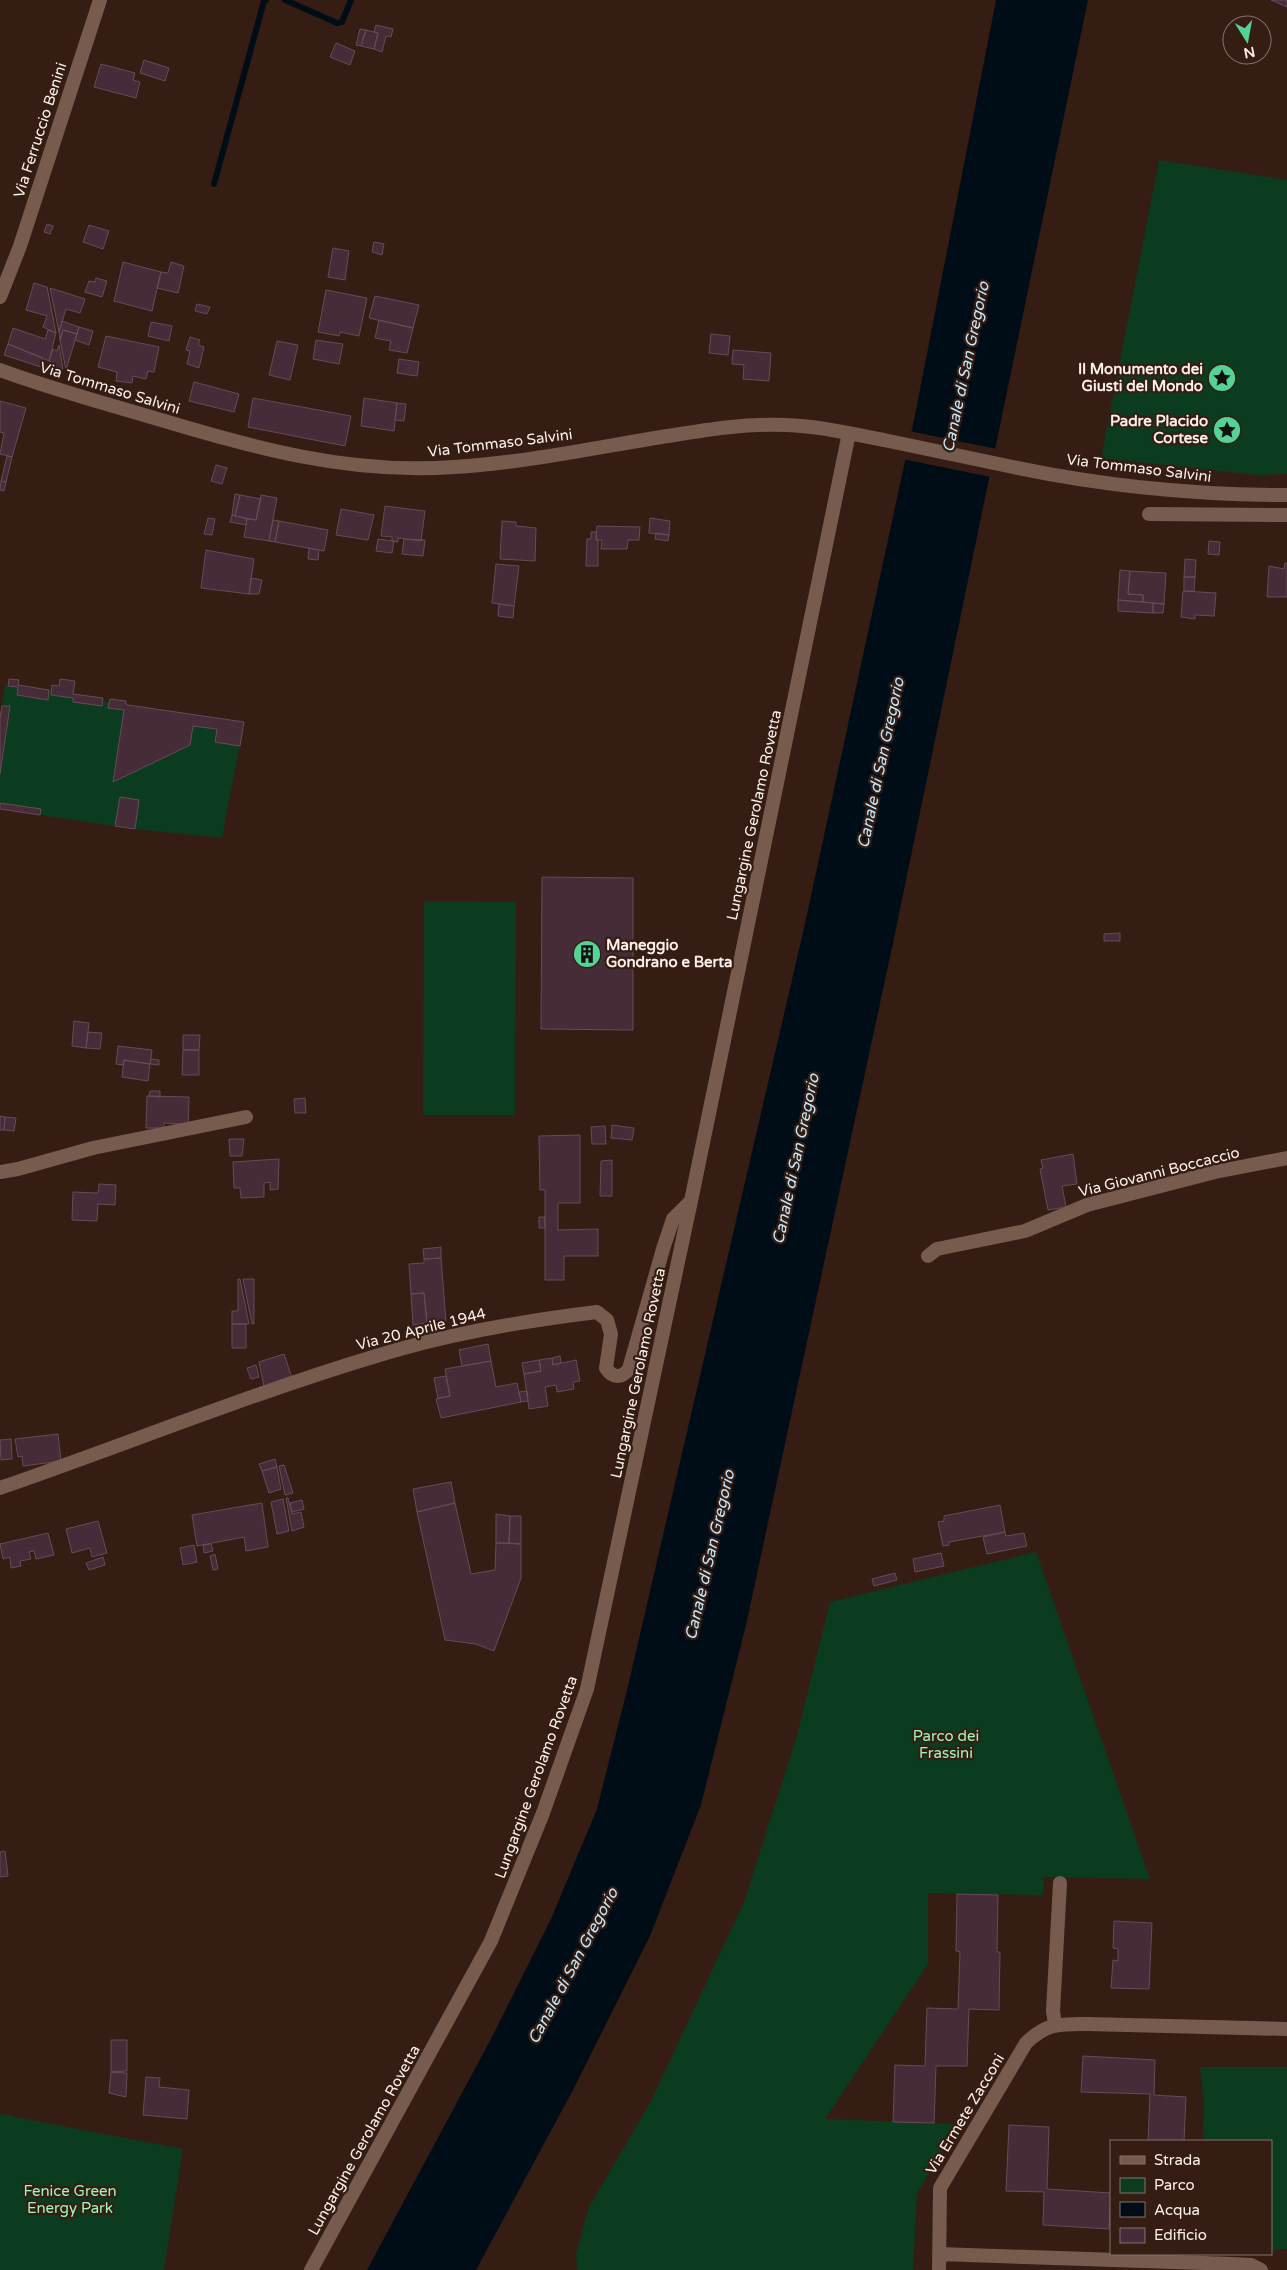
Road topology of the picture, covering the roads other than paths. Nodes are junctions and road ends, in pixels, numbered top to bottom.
1 (100, 0) edge
2 (0, 297) edge
3 (0, 370) edge
4 (849, 432) junction
5 (1287, 495) edge
6 (1149, 514) dead end
7 (1287, 515) edge
8 (246, 1117) dead end
9 (1287, 1158) edge
10 (0, 1172) edge
11 (691, 1201) junction
12 (928, 1256) dead end
13 (0, 1488) edge
14 (1060, 1883) dead end
15 (1055, 2024) junction
16 (1287, 2029) edge
17 (939, 2254) junction
18 (311, 2270) edge
19 (939, 2270) edge
20 (1261, 2270) edge

1 - 2 street, Via Ferruccio Benini
3 - 4 street, Via Tommaso Salvini
4 - 5 street, Via Tommaso Salvini
4 - 11 street, Lungargine Gerolamo Rovetta
6 - 7 street
8 - 10 street
9 - 12 street, Via Giovanni Boccaccio
11 - 13 street, Via 20 Aprile 1944
11 - 18 street, Lungargine Gerolamo Rovetta
14 - 15 street
15 - 16 street, Via Ermete Zacconi
15 - 17 street, Via Ermete Zacconi
17 - 19 street, Via Ermete Zacconi
17 - 20 street

